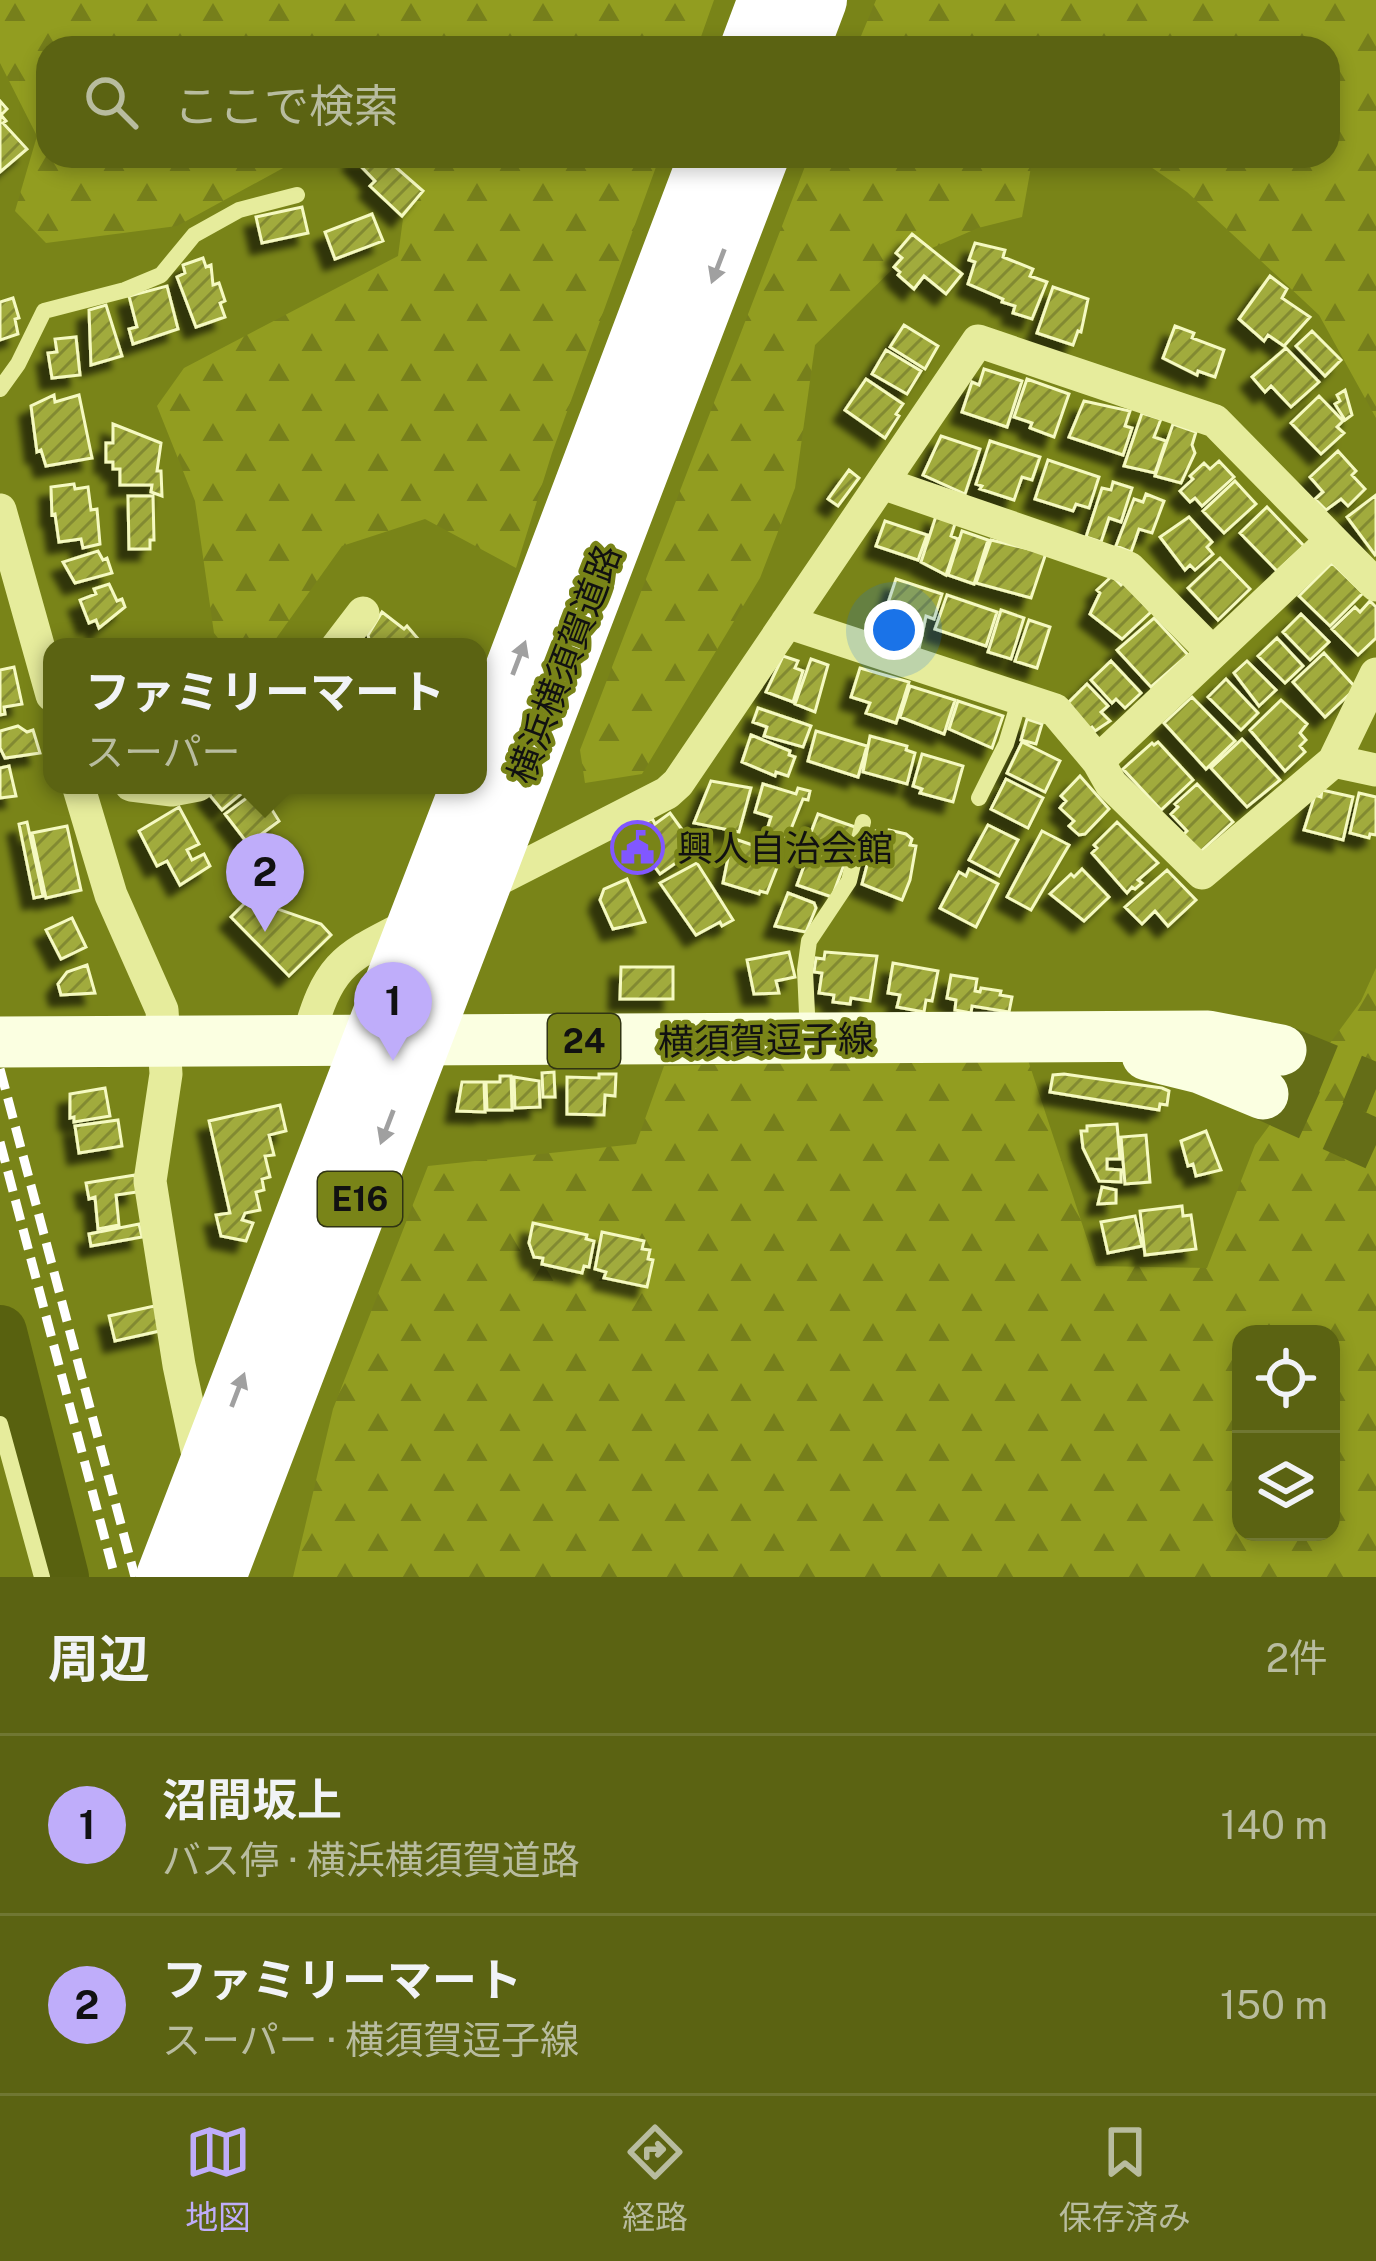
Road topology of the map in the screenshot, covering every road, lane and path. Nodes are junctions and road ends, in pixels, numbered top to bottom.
1 (768, 0) edge
2 (817, 0) edge
3 (754, 36) edge
4 (804, 36) edge
5 (704, 168) edge
6 (754, 168) edge
7 (297, 195) dead end
8 (0, 389) edge
9 (882, 483) junction
10 (0, 510) edge
11 (1332, 540) junction
12 (1376, 585) edge
13 (364, 613) dead end
14 (787, 622) junction
15 (344, 638) edge
16 (1212, 652) junction
17 (43, 663) edge
18 (1376, 674) edge
19 (1020, 698) junction
20 (487, 743) edge
21 (1334, 760) junction
22 (1098, 761) junction
23 (1376, 770) edge
24 (81, 794) edge
25 (979, 797) dead end
26 (487, 803) edge
27 (863, 822) dead end
28 (154, 1040) junction
29 (808, 1041) junction
30 (0, 1042) edge
31 (307, 1042) junction
32 (1272, 1072) tunnel mouth
33 (0, 1424) edge
34 (42, 1577) edge
35 (166, 1577) edge
36 (220, 1577) edge

1 - 3 highway
2 - 4 highway
20 -> 5 highway, 横浜横須賀道路
6 -> 26 highway, 横浜横須賀道路 / E16
7 - 8 lane
9 - 11 street
9 - 14 street
9 - 16 street
10 - 17 street
11 - 12 street
11 - 16 street
13 - 15 street
14 - 19 street
14 - 31 street
16 - 22 street
18 - 21 street
19 - 22 street
19 - 25 lane
21 - 22 street
21 - 23 street
24 - 28 street
35 -> 26 highway, 横浜横須賀道路 / E16
26 -> 36 highway, 横浜横須賀道路 / E16
27 - 29 lane
28 - 30 main road, 横須賀逗子線 / 24
28 - 31 main road, 横須賀逗子線 / 24
28 - 36 street
29 - 31 main road, 横須賀逗子線 / 24
29 - 32 main road, 横須賀逗子線 / 24
33 - 34 lane

